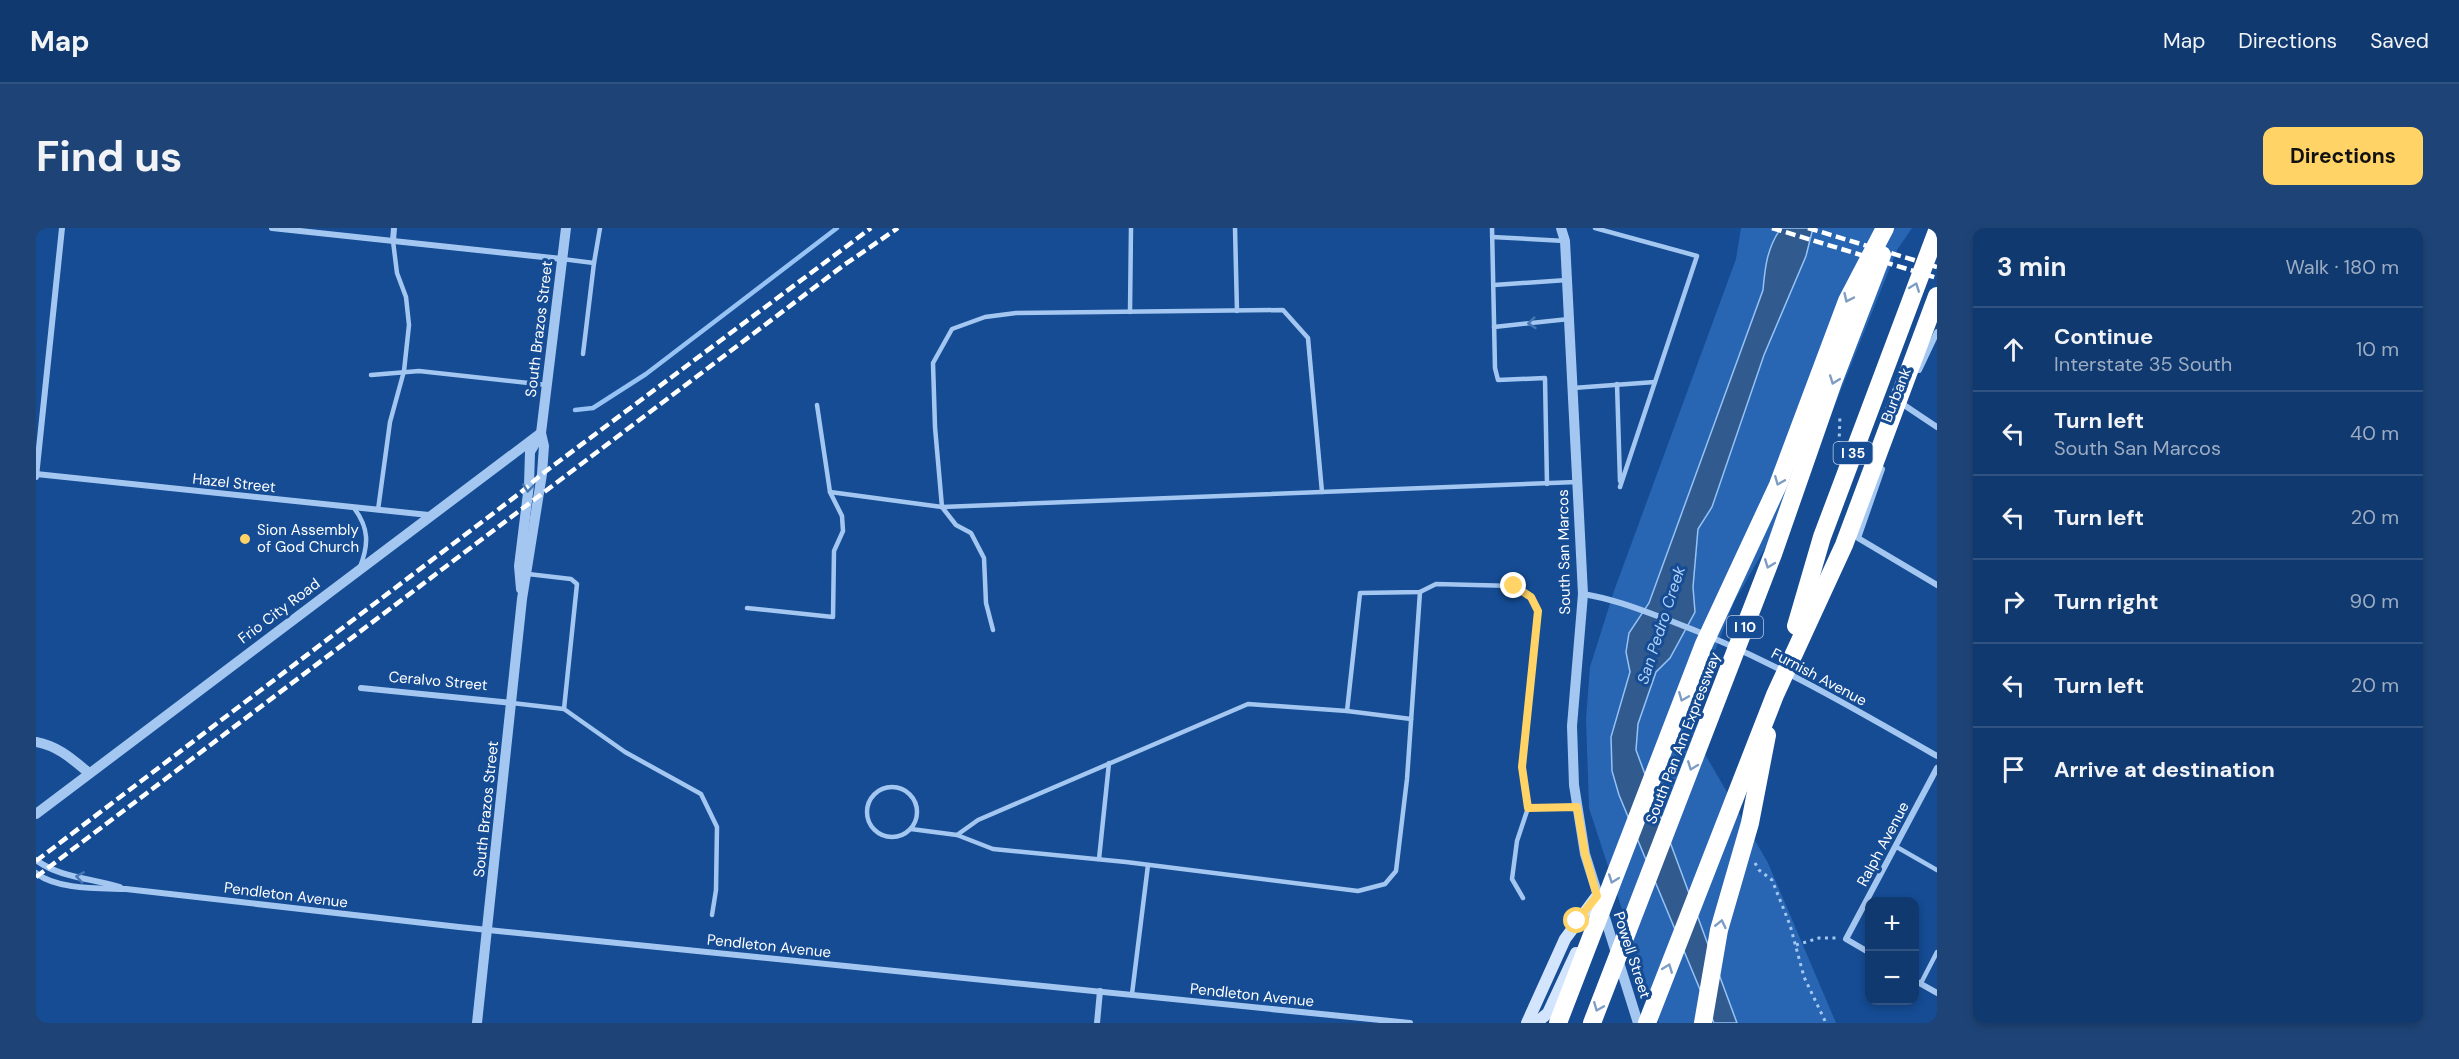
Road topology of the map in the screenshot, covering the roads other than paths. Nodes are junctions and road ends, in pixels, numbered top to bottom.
1 (62, 228) edge
2 (272, 228) edge
3 (394, 228) edge
4 (566, 228) edge
5 (600, 228) edge
6 (1131, 228) edge
7 (1235, 228) edge
8 (1492, 228) edge
9 (1561, 228) edge
10 (1569, 228) edge
11 (1595, 228) edge
12 (1885, 228) edge
13 (1893, 228) edge
14 (1937, 231) edge
15 (1492, 237) junction
16 (393, 241) junction
17 (1565, 241) junction
18 (562, 259) junction
19 (594, 262) junction
20 (1567, 280) junction
21 (1494, 285) junction
22 (1937, 296) edge
23 (1937, 308) edge
24 (1237, 311) junction
25 (1130, 312) junction
26 (1569, 319) junction
27 (1494, 327) junction
28 (1937, 332) edge
29 (583, 354) dead end
30 (404, 371) junction
31 (371, 375) dead end
32 (1913, 375) junction
33 (1655, 382) junction
34 (1617, 384) junction
35 (548, 385) junction
36 (1572, 388) junction
37 (817, 405) dead end
38 (1904, 405) junction
39 (1896, 427) dead end
40 (1937, 427) edge
41 (541, 433) junction
42 (1885, 460) dead end
43 (36, 475) edge
44 (1577, 482) junction
45 (1548, 484) junction
46 (830, 492) junction
47 (1323, 492) junction
48 (942, 507) junction
49 (354, 508) junction
50 (378, 510) junction
51 (429, 515) junction
52 (360, 568) junction
53 (527, 574) junction
54 (1937, 585) edge
55 (1420, 592) junction
56 (1583, 594) junction
57 (522, 599) junction
58 (747, 608) dead end
59 (993, 630) dead end
60 (1778, 687) junction
61 (362, 688) dead end
62 (512, 703) junction
63 (564, 709) junction
64 (1347, 711) junction
65 (1411, 719) junction
66 (36, 742) edge
67 (1937, 756) edge
68 (1109, 763) junction
69 (1937, 768) edge
70 (89, 773) junction
71 (1577, 807) junction
72 (1528, 808) junction
73 (36, 814) edge
74 (911, 829) junction
75 (957, 835) junction
76 (1895, 846) junction
77 (1100, 859) junction
78 (36, 860) edge
79 (1148, 865) junction
80 (1937, 870) edge
81 (36, 873) edge
82 (126, 889) junction
83 (1597, 896) junction
84 (1523, 898) dead end
85 (712, 915) dead end
86 (488, 929) junction
87 (1866, 951) edge
88 (1937, 952) edge
89 (1919, 980) edge
90 (1919, 983) edge
91 (1100, 991) junction
92 (1937, 993) edge
93 (1132, 994) junction
94 (477, 1023) edge
95 (1097, 1023) edge
96 (1410, 1023) edge
97 (1527, 1023) edge
98 (1536, 1023) edge
99 (1558, 1023) edge
100 (1592, 1023) edge
101 (1638, 1023) edge
102 (1647, 1023) edge
103 (1703, 1023) edge

1 - 43 street
2 - 16 street
3 - 16 street
4 - 18 street, South Brazos Street
5 - 19 lane
6 - 25 lane
7 - 24 lane
8 - 15 lane
9 - 17 street, South San Marcos
10 - 17 street, South San Marcos
11 - 33 lane
12 -> 99 highway
13 -> 100 highway, South Pan Am Expressway / I 10
60 -> 14 highway, I 35
15 - 17 lane
15 - 21 lane
16 - 18 street
16 - 30 lane
17 - 20 street, South San Marcos
18 - 19 lane
18 - 35 street, South Brazos Street
19 - 29 lane
20 - 21 lane
20 - 26 street, South San Marcos
21 - 27 lane
22 - 32 highway
23 - 32 highway
24 - 25 lane
24 - 47 lane
25 - 48 lane
26 -> 27 lane
26 - 36 street, South San Marcos
27 - 45 lane
28 - 32 street, Burbank
30 - 31 lane
30 - 35 lane
30 - 50 lane
32 - 38 street, Burbank
32 - 60 highway
33 - 34 lane
33 - 34 lane
34 - 36 lane
35 - 41 street, South Brazos Street
36 - 44 street, South San Marcos
37 - 46 lane
38 - 39 street, Burbank
38 - 40 street
41 - 51 street, Frio City Road
41 - 53 street, South Brazos Street
41 -> 57 street, South Brazos Street
42 - 54 street
43 - 49 street, Hazel Street
44 - 45 lane
44 - 56 street, South San Marcos
45 - 47 lane
46 - 48 lane
46 - 58 lane
47 - 48 lane
48 - 59 lane
49 - 50 street, Hazel Street
49 - 52 lane
50 - 51 street, Hazel Street
51 - 52 street, Frio City Road
52 - 70 street, Frio City Road
53 - 57 street, South Brazos Street
53 - 63 lane
55 - 64 lane
55 - 65 lane
55 - 72 lane
56 - 67 street, Furnish Avenue
56 - 71 street, South San Marcos
57 - 62 street, South Brazos Street
102 -> 60 highway
103 -> 60 highway
61 - 62 street, Ceralvo Street
62 - 63 lane
62 - 86 street, South Brazos Street
63 - 85 lane
64 - 65 lane
64 - 68 lane
65 - 79 lane
66 - 70 street
68 - 75 lane
68 - 77 lane
69 - 76 street, Ralph Avenue
70 - 73 street, Frio City Road
71 - 72 lane
71 - 83 street, South San Marcos
72 - 84 lane
74 - 74 lane
74 - 75 lane
75 - 77 lane
76 - 80 lane
76 - 87 street, Ralph Avenue
77 - 79 lane
82 -> 78 street, Pendleton Avenue
79 - 93 lane
81 - 82 street, Pendleton Avenue
82 - 86 street, Pendleton Avenue
83 - 97 main road
83 - 98 main road
83 - 101 street, Powell Street
86 - 91 street, Pendleton Avenue
86 - 94 street, South Brazos Street
88 - 89 lane
90 - 92 street
91 - 93 street, Pendleton Avenue
91 - 95 street
93 - 96 street, Pendleton Avenue

